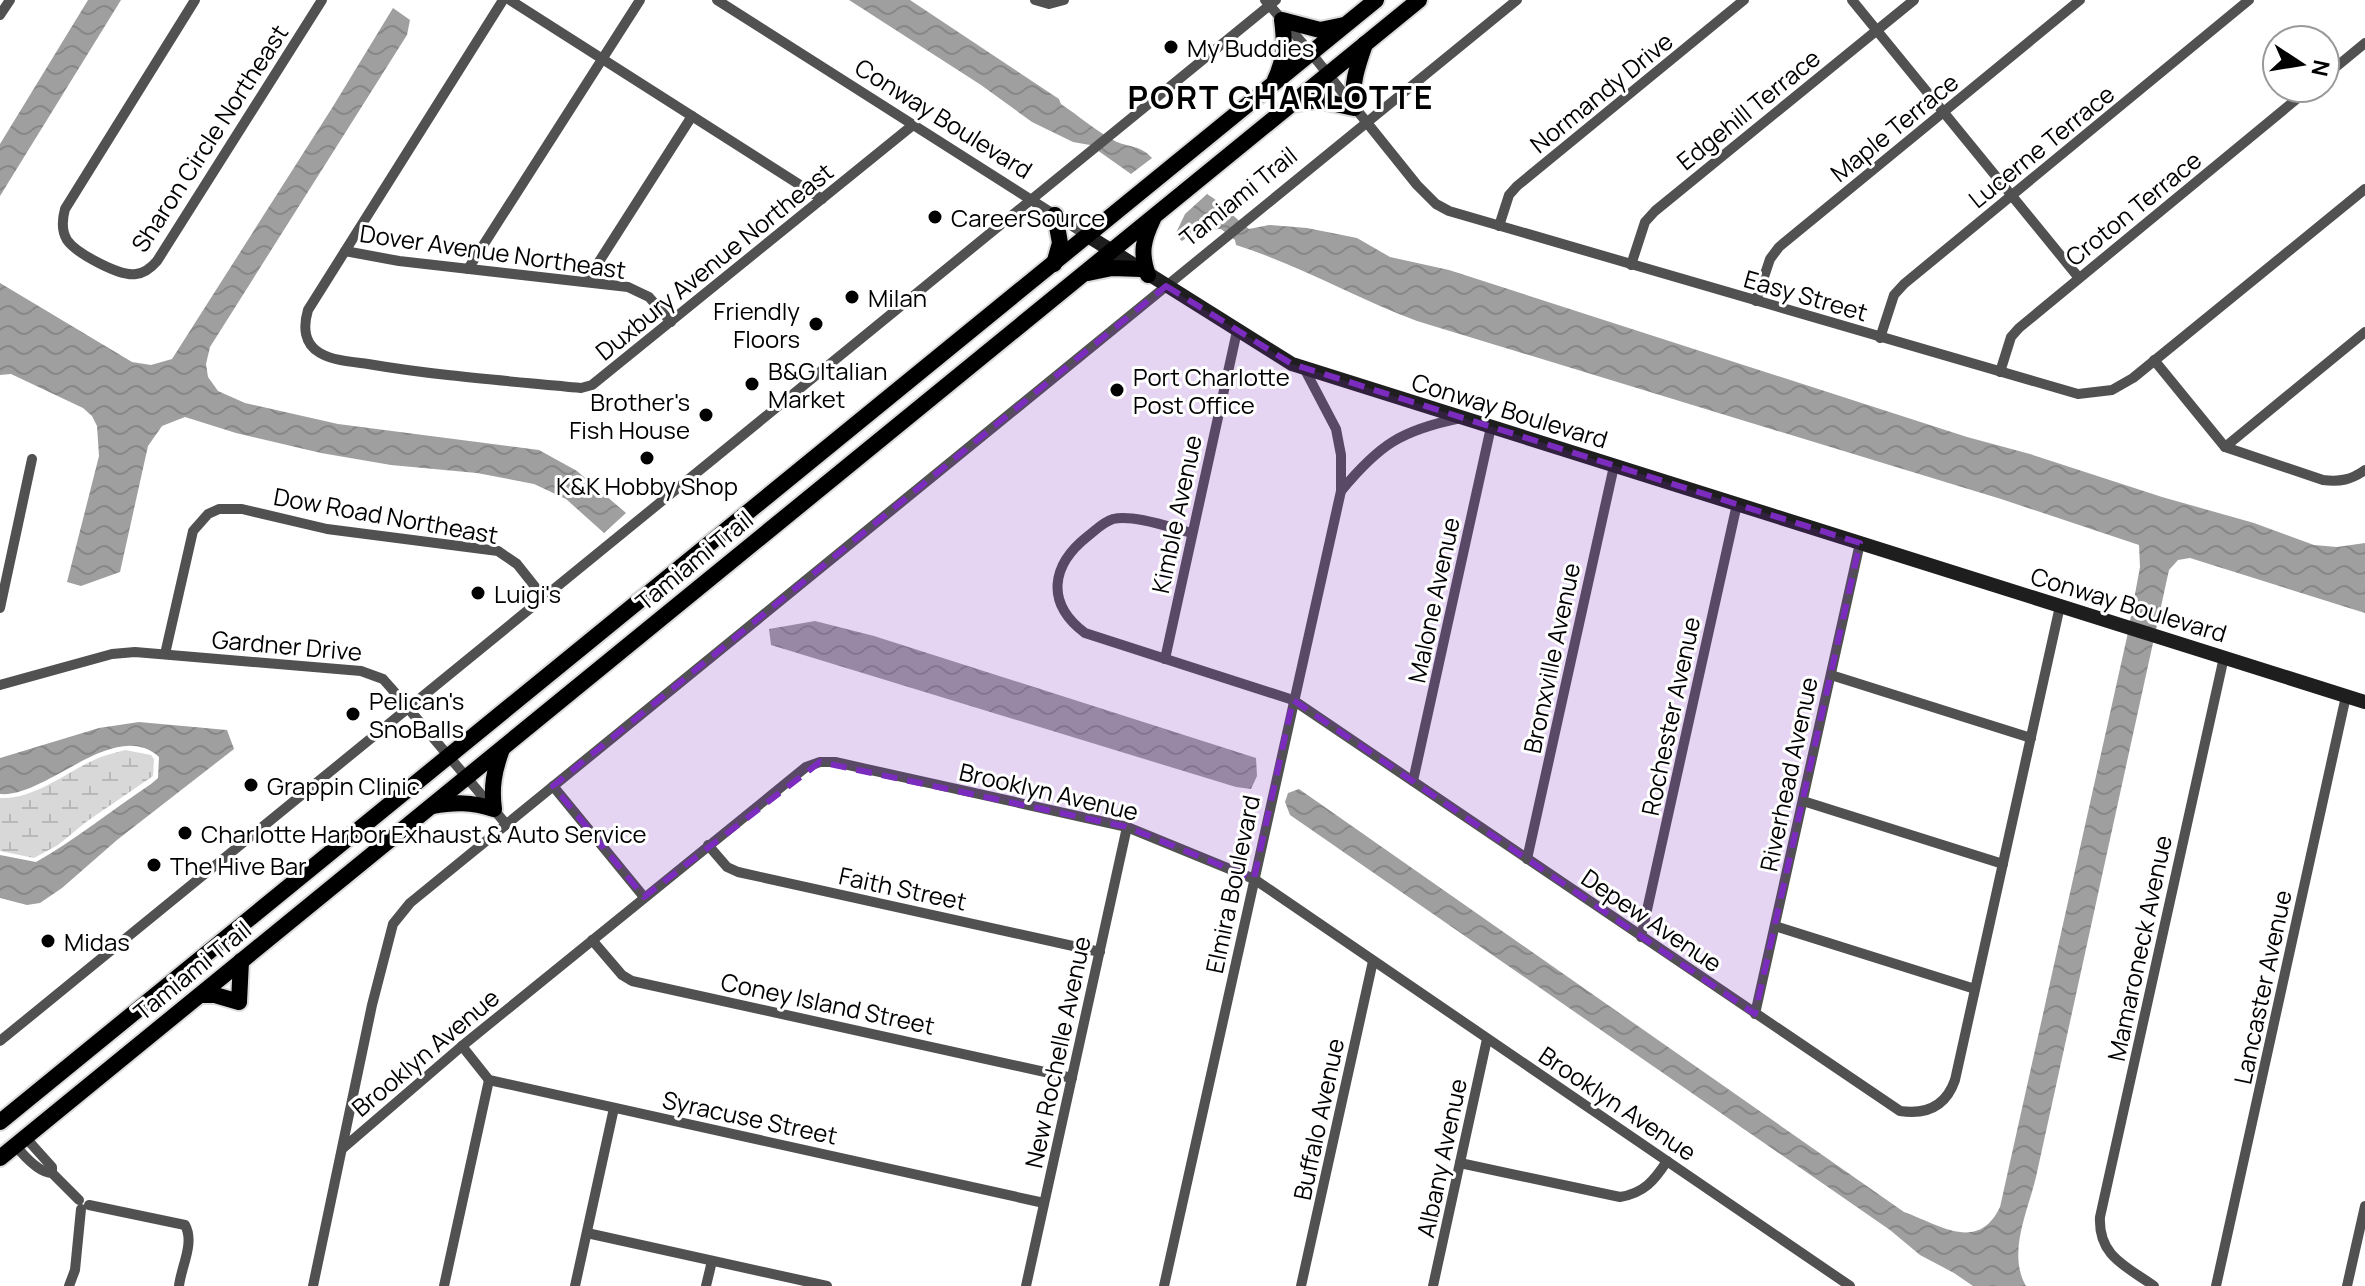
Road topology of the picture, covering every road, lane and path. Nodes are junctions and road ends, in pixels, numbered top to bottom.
1 (10, 0) edge
2 (195, 0) edge
3 (322, 0) edge
4 (503, 0) edge
5 (510, 0) edge
6 (640, 0) edge
7 (717, 0) edge
8 (1035, 0) edge
9 (1064, 0) edge
10 (1376, 0) edge
11 (1419, 0) edge
12 (1517, 0) edge
13 (1744, 0) edge
14 (1852, 0) edge
15 (1914, 0) edge
16 (2080, 0) edge
17 (2249, 0) edge
18 (1270, 2) edge
19 (0, 15) edge
20 (1282, 20) junction
21 (1345, 25) junction
22 (1877, 30) junction
23 (2365, 43) edge
24 (1365, 44) junction
25 (1311, 53) junction
26 (602, 59) junction
27 (2341, 63) edge
28 (1328, 74) junction
29 (1274, 84) junction
30 (1291, 104) junction
31 (2291, 104) edge
32 (1354, 108) junction
33 (1944, 113) junction
34 (692, 116) junction
35 (1366, 124) junction
36 (913, 125) junction
37 (2365, 189) edge
38 (2012, 195) junction
39 (822, 199) junction
40 (1031, 200) junction
41 (1055, 215) junction
42 (1154, 217) junction
43 (1499, 226) junction
44 (1088, 236) junction
45 (1112, 250) junction
46 (345, 251) junction
47 (1054, 264) junction
48 (1631, 265) junction
49 (468, 269) junction
50 (1144, 272) junction
51 (1083, 275) junction
52 (2079, 278) junction
53 (586, 282) junction
54 (1166, 286) junction
55 (1756, 301) junction
56 (671, 322) junction
57 (1237, 331) junction
58 (2365, 332) edge
59 (1880, 338) junction
60 (2154, 360) junction
61 (1304, 368) junction
62 (2000, 372) junction
63 (1462, 418) junction
64 (1491, 427) junction
65 (2225, 447) junction
66 (32, 459) dead end
67 (1614, 466) junction
68 (2365, 470) edge
69 (1341, 491) junction
70 (1737, 504) junction
71 (1192, 533) junction
72 (1860, 543) junction
73 (544, 598) junction
74 (2060, 606) junction
75 (0, 608) edge
76 (165, 654) junction
77 (2224, 657) junction
78 (1165, 659) junction
79 (1831, 675) junction
80 (0, 685) edge
81 (2346, 696) junction
82 (1293, 700) junction
83 (2365, 702) edge
84 (408, 708) junction
85 (2031, 738) junction
86 (502, 748) junction
87 (449, 756) junction
88 (466, 777) junction
89 (1413, 781) junction
90 (553, 786) junction
91 (1803, 801) junction
92 (431, 806) junction
93 (494, 809) junction
94 (506, 824) junction
95 (1127, 827) junction
96 (708, 845) junction
97 (1527, 859) junction
98 (2003, 864) junction
99 (1254, 879) junction
100 (644, 897) junction
101 (1775, 926) junction
102 (1641, 937) junction
103 (592, 940) junction
104 (1100, 952) junction
105 (241, 961) junction
106 (1373, 961) junction
107 (1975, 989) junction
108 (201, 995) junction
109 (1755, 1014) junction
110 (1487, 1039) junction
111 (0, 1041) edge
112 (462, 1046) junction
113 (1072, 1078) junction
114 (489, 1080) junction
115 (614, 1108) junction
116 (0, 1122) edge
117 (20, 1141) junction
118 (342, 1149) junction
119 (0, 1158) edge
120 (1667, 1161) junction
121 (1460, 1163) junction
122 (1044, 1203) junction
123 (83, 1205) junction
124 (2365, 1206) edge
125 (587, 1233) junction
126 (712, 1261) junction
127 (69, 1286) edge
128 (179, 1286) edge
129 (313, 1286) edge
130 (444, 1286) edge
131 (575, 1286) edge
132 (706, 1286) edge
133 (827, 1286) edge
134 (1026, 1286) edge
135 (1164, 1286) edge
136 (1301, 1286) edge
137 (1433, 1286) edge
138 (1850, 1286) edge
139 (2154, 1286) edge
140 (2216, 1286) edge
141 (2347, 1286) edge

1 - 19 street
2 - 3 street, Sharon Circle Northeast
4 - 46 street, Duxbury Avenue Northeast
5 - 26 street
6 - 26 street
7 - 36 street, Conway Boulevard
8 - 9 street
10 - 21 main road, Tamiami Trail
11 - 24 main road, Tamiami Trail
12 - 35 street, Tamiami Trail
13 - 43 street, Normandy Drive
14 - 22 street
15 - 22 street, Edgehill Terrace
16 - 33 street, Maple Terrace
17 - 38 street, Lucerne Terrace
18 - 20 street, Easy Street
18 - 40 street
20 - 21 main road
20 - 25 street, Easy Street
20 - 29 main road
21 - 25 main road, Tamiami Trail
22 - 33 street
22 - 48 street, Edgehill Terrace
23 - 27 street
24 - 28 main road, Tamiami Trail
24 - 32 main road
25 - 28 street, Easy Street
25 - 29 main road, Tamiami Trail
26 - 34 street
26 - 49 street
28 - 30 main road, Tamiami Trail
28 - 32 street, Easy Street
29 - 44 main road, Tamiami Trail
30 - 32 main road
30 - 42 main road, Tamiami Trail
31 - 52 street, Croton Terrace
32 - 35 street, Easy Street
33 - 38 street
33 - 55 street, Maple Terrace
34 - 39 street
34 - 53 street
35 - 43 street, Easy Street
35 - 54 street, Tamiami Trail
36 - 39 street, Duxbury Avenue Northeast
36 - 40 street, Conway Boulevard
37 - 60 street, Easy Street
38 - 52 street
38 - 59 street, Lucerne Terrace
39 - 56 street, Duxbury Avenue Northeast
40 - 41 street, Conway Boulevard
40 - 73 street
41 - 44 street, Conway Boulevard
41 - 47 main road
42 - 45 main road, Tamiami Trail
42 - 50 main road
43 - 48 street, Easy Street
44 - 45 street, Conway Boulevard
44 - 47 main road, Tamiami Trail
45 - 50 street, Conway Boulevard
45 - 51 main road, Tamiami Trail
46 - 49 street, Dover Avenue Northeast
46 - 56 street, Duxbury Avenue Northeast
47 - 87 main road, Tamiami Trail
48 - 55 street, Easy Street
49 - 53 street, Dover Avenue Northeast
50 - 51 main road
50 - 54 street, Conway Boulevard
51 - 86 main road, Tamiami Trail
52 - 62 street, Croton Terrace
53 - 56 street, Dover Avenue Northeast
54 - 57 street, Conway Boulevard
54 - 90 street, Tamiami Trail
55 - 59 street, Easy Street
57 - 61 street, Conway Boulevard
57 - 71 street, Kimble Avenue
58 - 65 street
59 - 62 street, Easy Street
60 - 62 street, Easy Street
60 - 65 street
61 - 63 street, Conway Boulevard
61 - 69 street, Elmira Boulevard
63 - 64 street, Conway Boulevard
63 - 69 street, Elmira Boulevard
64 - 67 street, Conway Boulevard
64 - 89 street, Malone Avenue
65 - 68 street
66 - 75 street
67 - 70 street, Conway Boulevard
67 - 97 street, Bronxville Avenue
69 - 82 street, Elmira Boulevard
70 - 72 street, Conway Boulevard
70 - 102 street, Rochester Avenue
71 - 78 street, Kimble Avenue
71 - 78 street, Depew Avenue
72 - 74 street, Conway Boulevard
72 - 79 street, Riverhead Avenue
73 - 76 street, Dow Road Northeast
73 - 84 street
74 - 77 street, Conway Boulevard
74 - 85 street, Depew Avenue
76 - 80 street, Gardner Drive
76 - 84 street, Gardner Drive
77 - 81 street, Conway Boulevard
77 - 139 street, Mamaroneck Avenue
78 - 82 street, Depew Avenue
79 - 85 street
79 - 91 street, Riverhead Avenue
81 - 83 street, Conway Boulevard
81 - 140 street, Lancaster Avenue
82 - 89 street, Depew Avenue
82 - 99 street, Elmira Boulevard
84 - 87 street, Gardner Drive
84 - 111 street
85 - 98 street, Depew Avenue
86 - 88 main road, Tamiami Trail
86 - 93 main road
87 - 88 street, Gardner Drive
87 - 116 main road, Tamiami Trail
88 - 92 main road, Tamiami Trail
88 - 93 street, Gardner Drive
89 - 97 street, Depew Avenue
90 - 94 street, Tamiami Trail
90 - 100 street
91 - 98 street
91 - 101 street, Riverhead Avenue
92 - 93 main road
92 - 105 main road, Tamiami Trail
93 - 94 street, Gardner Drive
94 - 118 street, Tamiami Trail
95 - 96 street, Brooklyn Avenue
95 - 99 street, Brooklyn Avenue
95 - 104 street, New Rochelle Avenue
96 - 100 street, Brooklyn Avenue
96 - 104 street, Faith Street
97 - 102 street, Depew Avenue
98 - 107 street, Depew Avenue
99 - 106 street, Brooklyn Avenue
99 - 135 street, Elmira Boulevard
100 - 103 street, Brooklyn Avenue
101 - 107 street
101 - 109 street, Riverhead Avenue
102 - 109 street, Depew Avenue
103 - 112 street, Brooklyn Avenue
103 - 113 street, Coney Island Street
104 - 113 street, New Rochelle Avenue
105 - 108 main road, Tamiami Trail
105 - 108 main road
106 - 110 street, Brooklyn Avenue
106 - 136 street, Buffalo Avenue
107 - 109 street, Depew Avenue
108 - 117 main road, Tamiami Trail
110 - 120 street, Brooklyn Avenue
110 - 121 street, Albany Avenue
112 - 114 street
112 - 118 street, Brooklyn Avenue
113 - 122 street, New Rochelle Avenue
114 - 115 street, Syracuse Street
114 - 130 street
115 - 122 street, Syracuse Street
115 - 125 street
117 - 119 main road, Tamiami Trail
117 - 123 street
118 - 129 street
120 - 121 street
120 - 138 street, Brooklyn Avenue
121 - 137 street, Albany Avenue
122 - 134 street, New Rochelle Avenue
123 - 127 street
123 - 128 street
124 - 141 street
125 - 126 street
125 - 131 street
126 - 132 street
126 - 133 street

